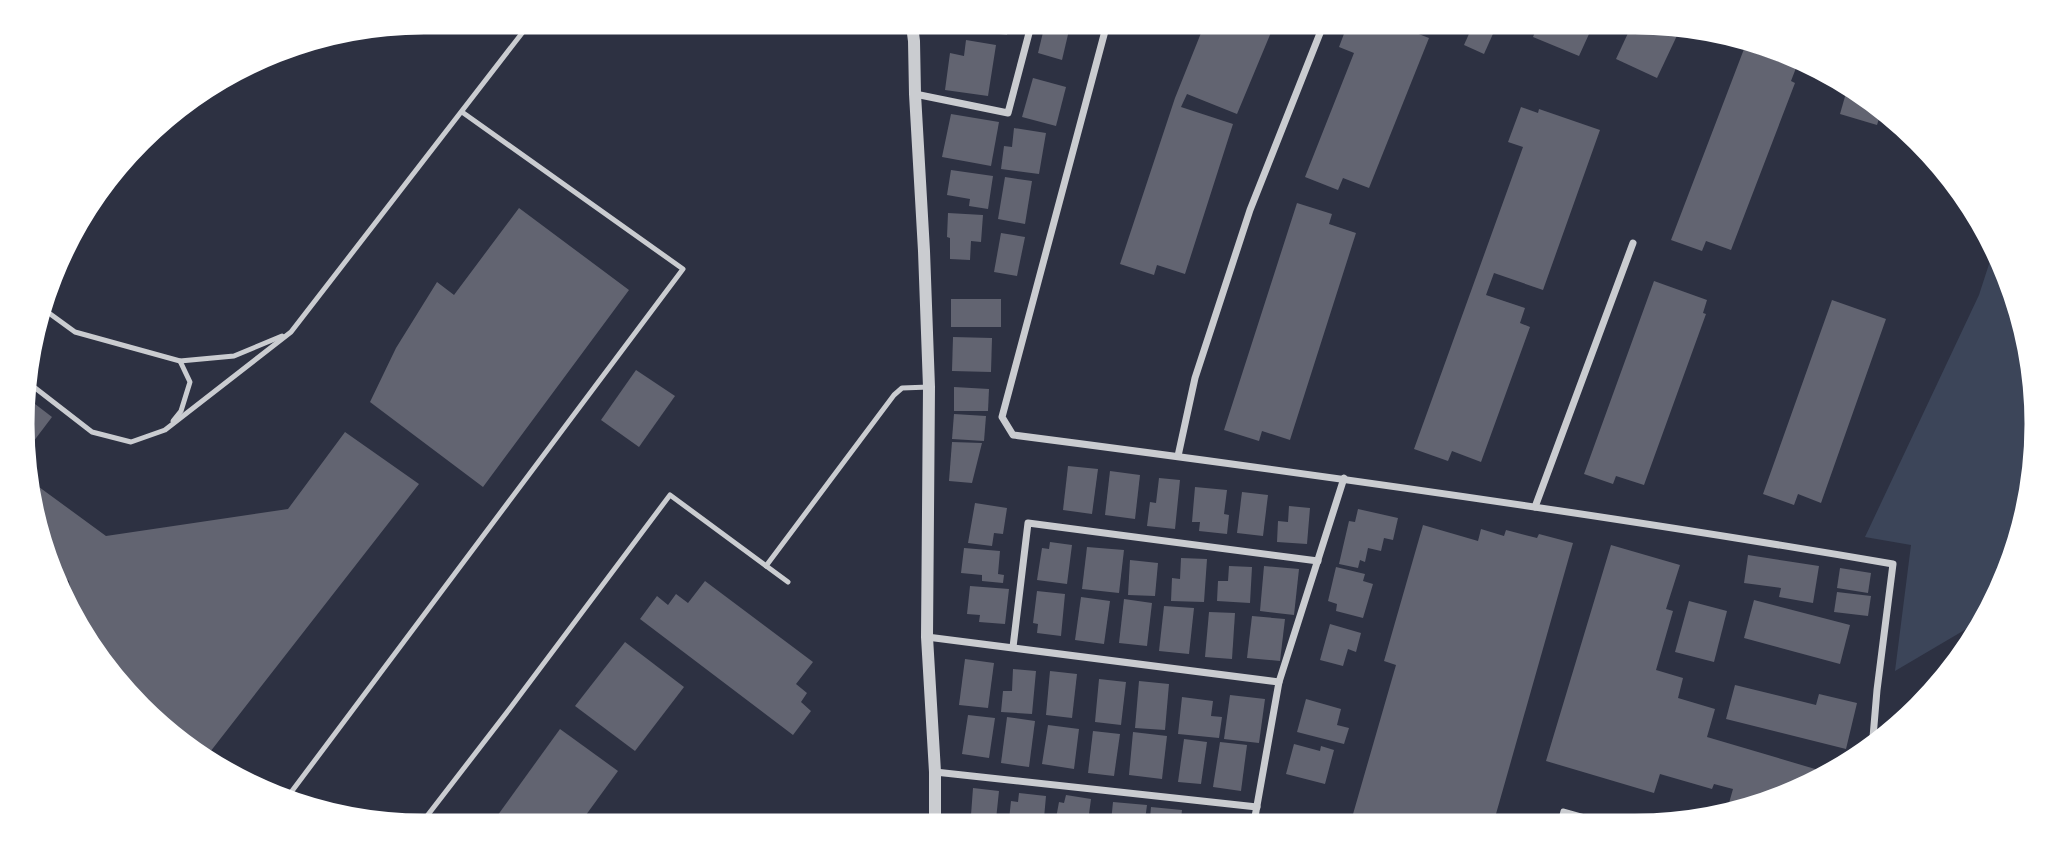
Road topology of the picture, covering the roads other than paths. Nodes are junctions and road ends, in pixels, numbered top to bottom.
1 (524, 30) edge
2 (913, 30) edge
3 (1030, 30) edge
4 (1107, 30) edge
5 (1321, 30) edge
6 (915, 94) junction
7 (462, 112) junction
8 (1633, 243) dead end
9 (47, 311) edge
10 (291, 332) junction
11 (180, 361) junction
12 (32, 386) edge
13 (929, 387) junction
14 (166, 430) junction
15 (1178, 456) junction
16 (1344, 478) junction
17 (1535, 507) junction
18 (1318, 561) junction
19 (766, 566) junction
20 (788, 582) dead end
21 (927, 637) junction
22 (1013, 647) junction
23 (1279, 682) junction
24 (1873, 739) edge
25 (935, 772) junction
26 (290, 794) edge
27 (1257, 807) junction
28 (425, 818) edge
29 (935, 818) edge
30 (1255, 818) edge
31 (1561, 818) edge
32 (1588, 818) edge

1 - 7 lane
2 - 6 street
3 - 6 street
4 - 15 street
5 - 15 street
6 - 13 street
7 - 10 lane
7 - 26 lane
8 - 17 street
9 - 11 lane
10 - 11 lane
10 - 14 lane
11 - 14 lane
12 - 14 lane
13 - 19 lane
13 - 21 street
15 - 16 street
16 - 17 street
16 - 18 street
17 - 24 street
18 - 22 street
18 - 23 street
19 - 20 lane
19 - 28 lane
21 - 22 street
21 - 25 street
22 - 23 street
23 - 27 street
25 - 27 street
25 - 29 street
27 - 30 street
31 - 32 lane

